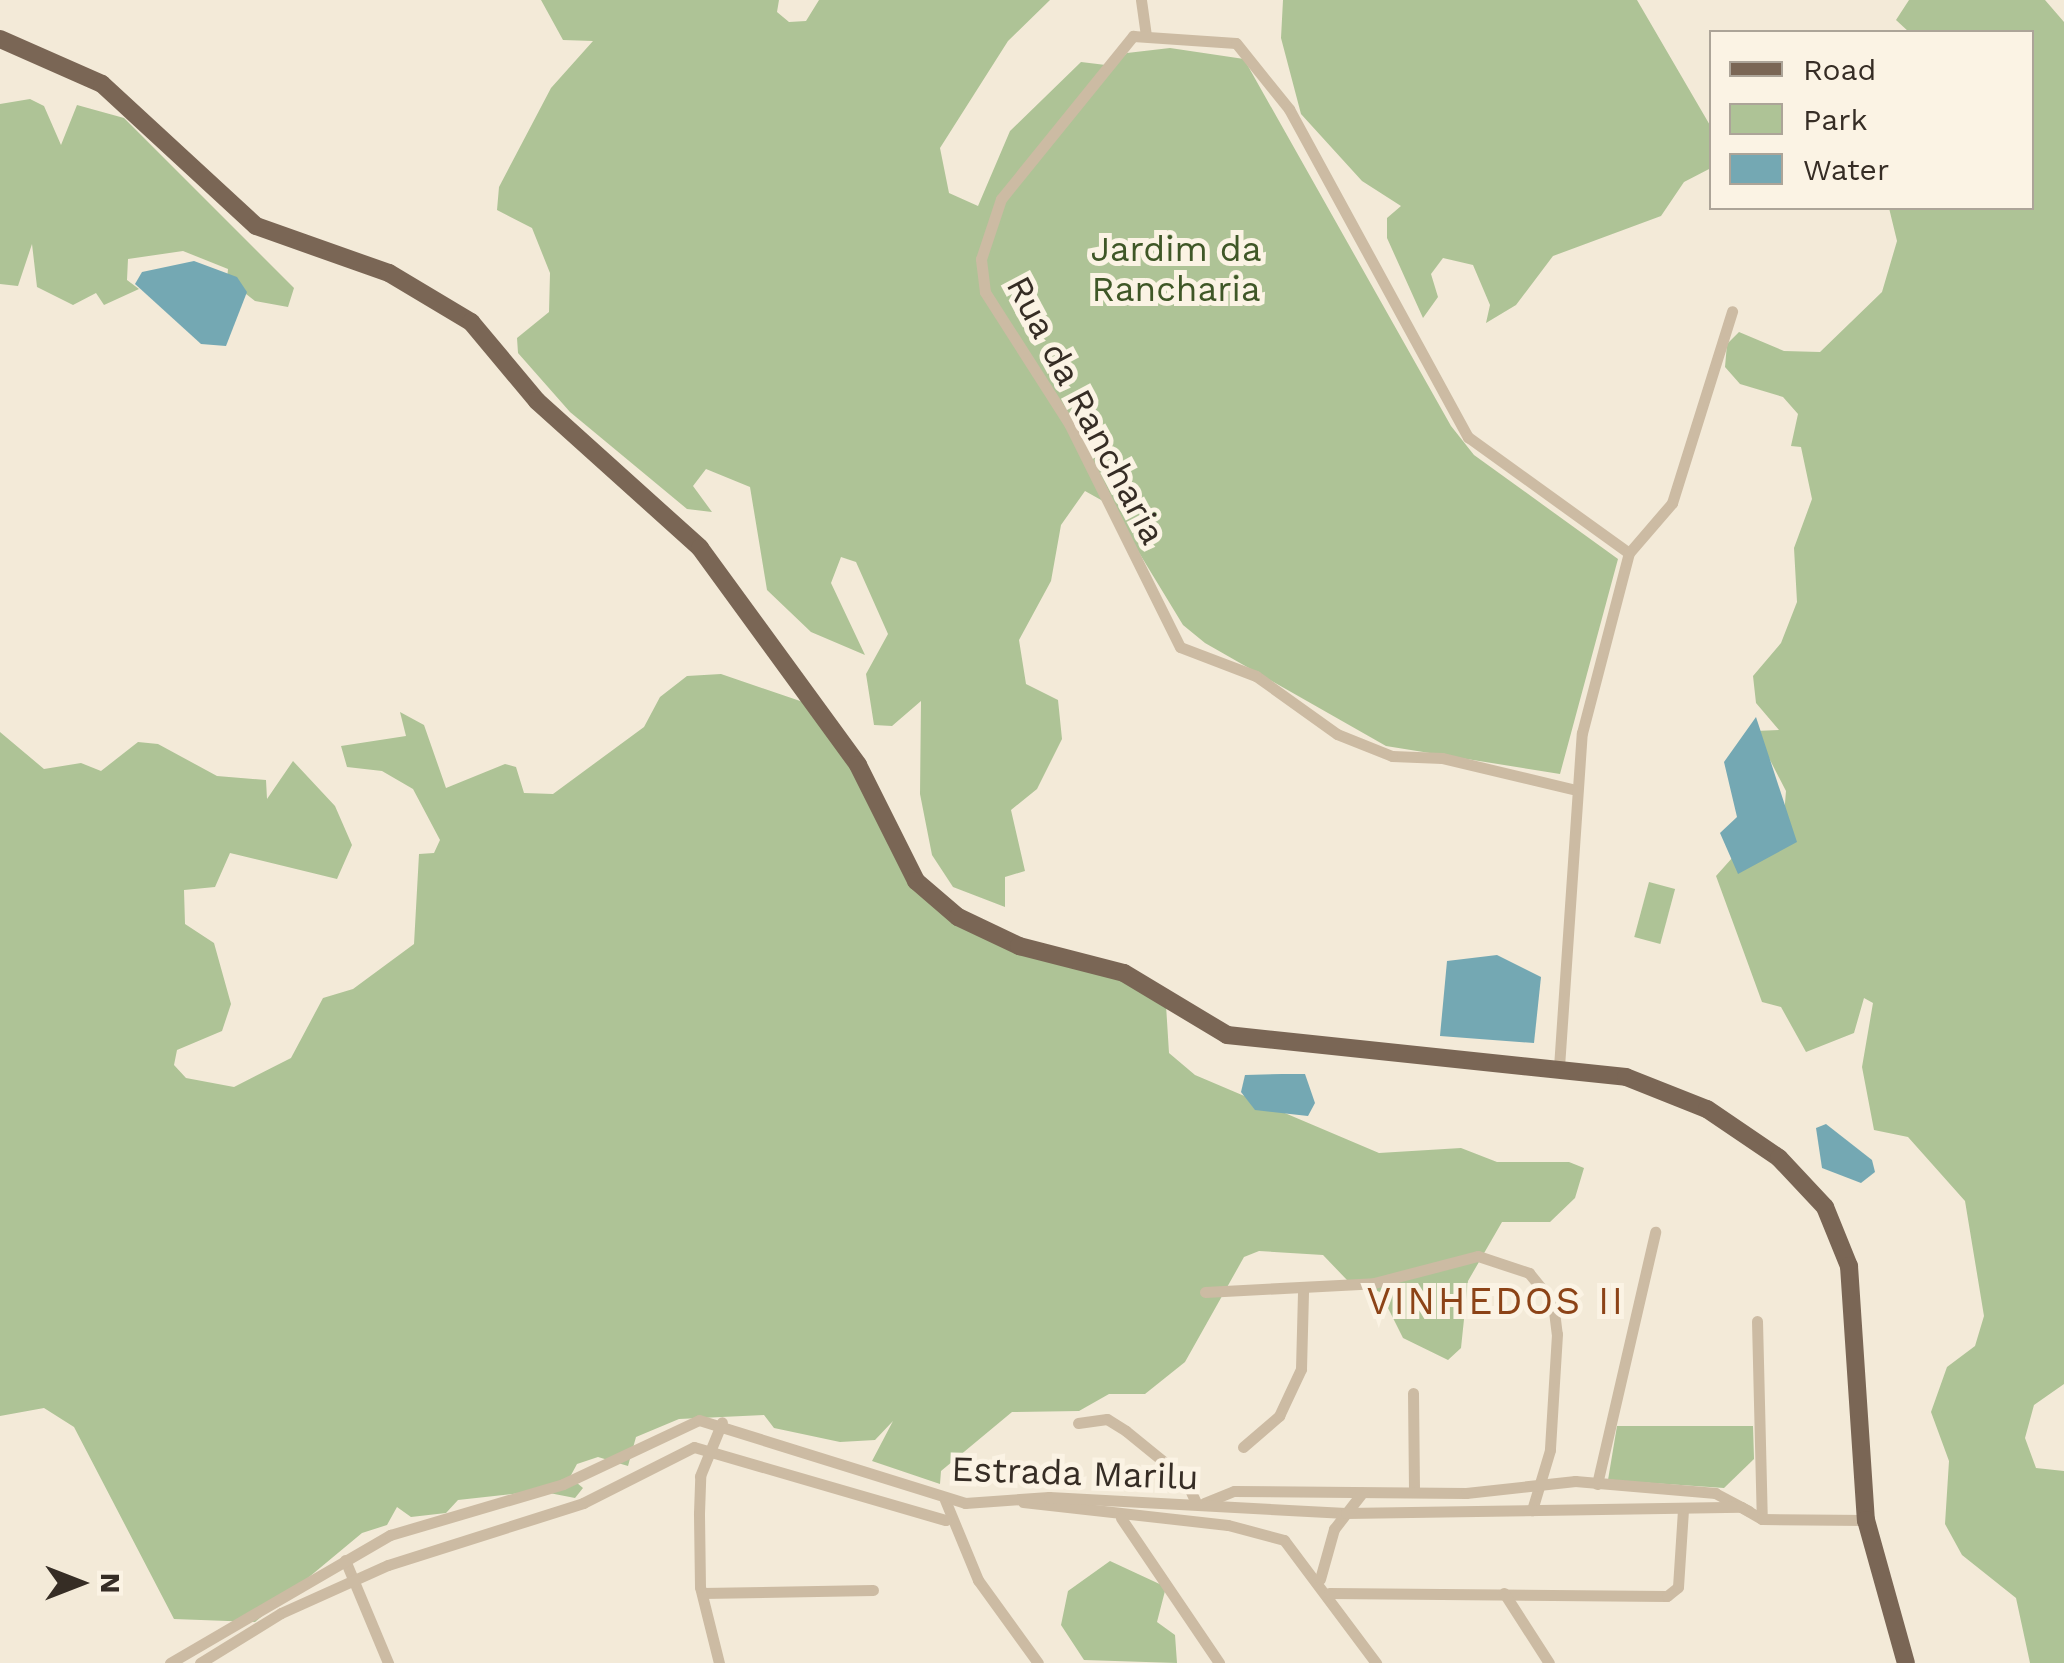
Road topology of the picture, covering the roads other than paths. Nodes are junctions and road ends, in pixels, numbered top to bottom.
1 (1142, 0) edge
2 (1146, 36) junction
3 (0, 39) edge
4 (1732, 312) dead end
5 (1629, 553) junction
6 (1572, 789) junction
7 (1559, 1067) junction
8 (1655, 1232) dead end
9 (1303, 1290) junction
10 (1205, 1292) dead end
11 (1757, 1321) dead end
12 (1414, 1392) dead end
13 (722, 1422) junction
14 (1078, 1423) dead end
15 (708, 1446) junction
16 (1243, 1447) dead end
17 (1544, 1483) junction
18 (1597, 1484) junction
19 (1414, 1492) junction
20 (1362, 1493) junction
21 (945, 1500) junction
22 (1023, 1502) junction
23 (1199, 1503) junction
24 (1683, 1509) junction
25 (1532, 1510) junction
26 (1346, 1513) junction
27 (1756, 1517) junction
28 (1121, 1518) junction
29 (946, 1520) junction
30 (1866, 1520) junction
31 (345, 1560) junction
32 (1320, 1579) junction
33 (361, 1580) junction
34 (873, 1590) dead end
35 (1329, 1593) junction
36 (1504, 1593) junction
37 (702, 1594) junction
38 (170, 1663) edge
39 (200, 1663) edge
40 (388, 1663) edge
41 (719, 1663) edge
42 (1038, 1663) edge
43 (1218, 1663) edge
44 (1376, 1663) edge
45 (1549, 1663) edge
46 (1906, 1663) edge

1 - 2 street
2 - 5 street
2 - 6 street, Rua da Rancharia
3 - 7 main road
4 - 5 street
5 - 6 street
6 - 7 street
7 - 30 main road
8 - 18 street
9 - 10 street
9 - 16 street
9 - 17 street
11 - 27 street
12 - 19 street
13 - 15 street
13 - 21 street, Estrada Marilu
13 - 31 street, Estrada Marilu
14 - 23 street
15 - 29 street
15 - 33 street
15 - 37 street
17 - 18 street
17 - 19 street
17 - 25 street
18 - 27 street
19 - 20 street
20 - 23 street
20 - 26 street
21 - 22 street, Estrada Marilu
21 - 29 street
22 - 23 street, Estrada Marilu
22 - 28 street
23 - 26 street, Estrada Marilu
24 - 25 street, Estrada Marilu
24 - 27 street, Estrada Marilu
24 - 36 street
25 - 26 street, Estrada Marilu
26 - 32 street
27 - 30 street, Estrada Marilu
28 - 32 street
28 - 43 street
29 - 42 street
30 - 46 main road
31 - 33 street
31 - 38 street, Estrada Marilu
32 - 35 street
33 - 39 street
33 - 40 street
34 - 37 street
35 - 36 street
35 - 44 street
36 - 45 street
37 - 41 street

